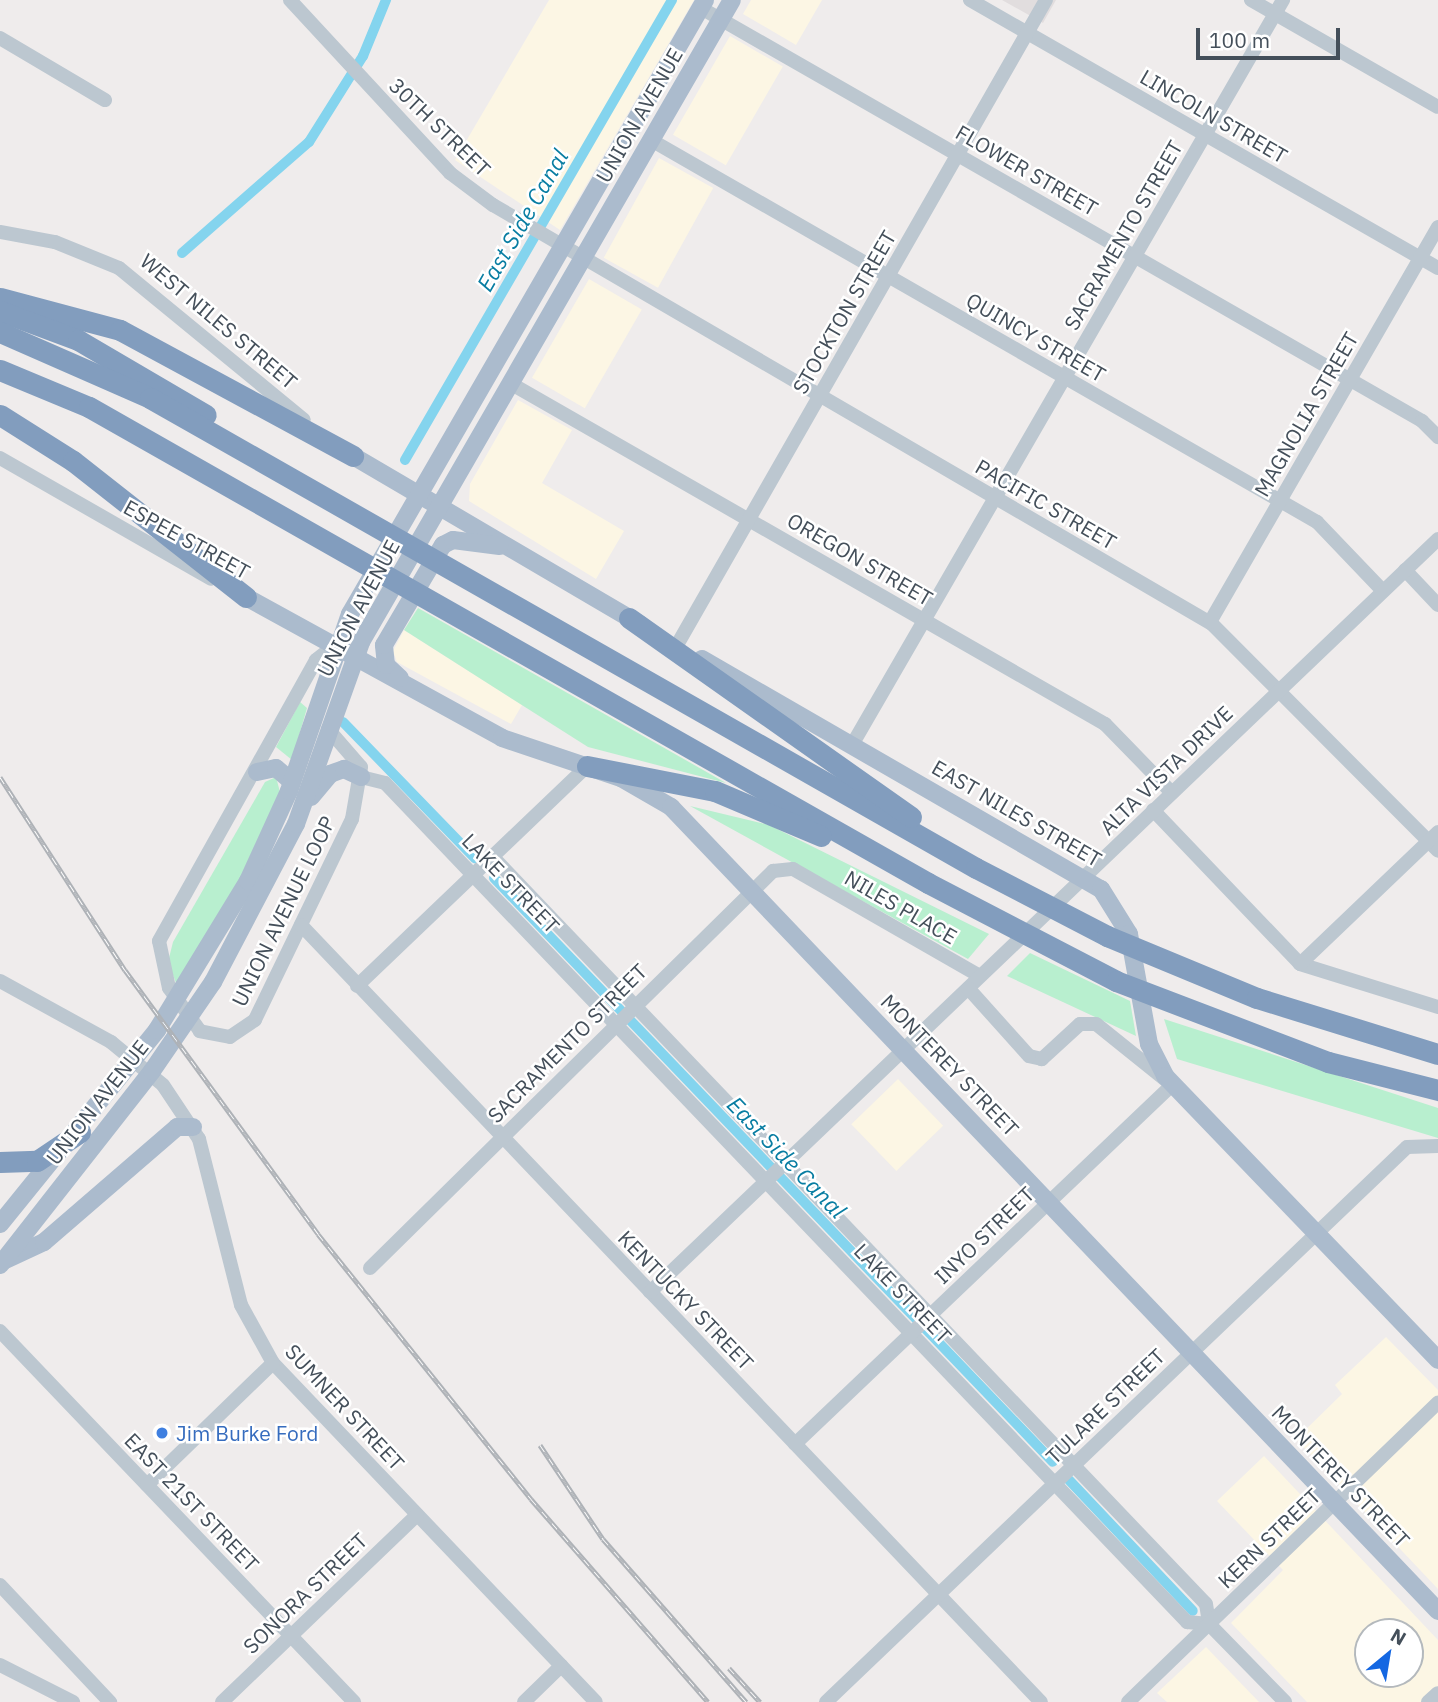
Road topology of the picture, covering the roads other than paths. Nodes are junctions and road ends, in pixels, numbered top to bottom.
1 (290, 0) edge
2 (732, 0) edge
3 (970, 0) edge
4 (1046, 0) edge
5 (1251, 0) edge
6 (1283, 0) edge
7 (703, 4) edge
8 (1275, 13) junction
9 (721, 20) junction
10 (1027, 33) junction
11 (0, 38) edge
12 (105, 100) dead end
13 (1438, 107) edge
14 (1205, 135) junction
15 (651, 140) junction
16 (958, 155) junction
17 (1438, 227) edge
18 (0, 232) edge
19 (562, 248) junction
20 (1135, 256) junction
21 (1420, 258) junction
22 (582, 259) junction
23 (1438, 268) edge
24 (888, 276) junction
25 (0, 298) edge
26 (0, 311) edge
27 (0, 332) edge
28 (0, 370) edge
29 (1065, 377) junction
30 (1350, 379) junction
31 (510, 383) junction
32 (0, 384) edge
33 (819, 398) junction
34 (0, 415) edge
35 (1438, 437) edge
36 (150, 441) junction
37 (246, 451) junction
38 (353, 456) junction
39 (0, 458) edge
40 (995, 499) junction
41 (429, 501) junction
42 (1280, 501) junction
43 (749, 520) junction
44 (1438, 538) edge
45 (506, 547) junction
46 (1405, 570) junction
47 (1383, 591) junction
48 (246, 597) junction
49 (1438, 605) edge
50 (629, 618) junction
51 (924, 620) junction
52 (1210, 622) junction
53 (677, 645) junction
54 (334, 646) junction
55 (353, 658) junction
56 (1279, 691) junction
57 (425, 698) junction
58 (328, 729) junction
59 (852, 745) junction
60 (587, 766) junction
61 (257, 772) junction
62 (361, 777) junction
63 (292, 782) junction
64 (1172, 793) junction
65 (302, 808) junction
66 (1153, 810) junction
67 (1435, 841) edge
68 (491, 855) junction
69 (976, 868) junction
70 (472, 873) junction
71 (801, 874) joint
72 (1085, 876) junction
73 (928, 883) junction
74 (752, 891) junction
75 (301, 925) junction
76 (1300, 964) junction
77 (980, 976) junction
78 (0, 981) edge
79 (357, 986) junction
80 (968, 988) junction
81 (634, 1007) junction
82 (1438, 1007) edge
83 (618, 1023) junction
84 (903, 1049) junction
85 (1438, 1054) edge
86 (1172, 1086) junction
87 (1438, 1090) edge
88 (193, 1127) junction
89 (80, 1132) junction
90 (502, 1137) junction
91 (1438, 1146) edge
92 (0, 1162) edge
93 (785, 1163) junction
94 (766, 1181) junction
95 (1049, 1202) junction
96 (0, 1224) edge
97 (1316, 1233) junction
98 (1, 1263) edge
99 (370, 1268) dead end
100 (650, 1292) junction
101 (930, 1315) junction
102 (0, 1331) edge
103 (912, 1333) junction
104 (1192, 1352) junction
105 (1438, 1360) edge
106 (273, 1363) junction
107 (1438, 1403) edge
108 (795, 1444) junction
109 (1074, 1465) junction
110 (1055, 1483) junction
111 (147, 1485) junction
112 (1336, 1504) junction
113 (417, 1515) junction
114 (0, 1585) edge
115 (938, 1594) junction
116 (1438, 1611) edge
117 (1209, 1625) junction
118 (291, 1636) junction
119 (0, 1665) edge
120 (561, 1666) junction
121 (1438, 1693) edge
122 (73, 1702) edge
123 (110, 1702) edge
124 (222, 1702) edge
125 (354, 1702) edge
126 (524, 1702) edge
127 (596, 1702) edge
128 (826, 1702) edge
129 (1041, 1702) edge
130 (1128, 1702) edge
131 (1285, 1702) edge
132 (1428, 1702) edge

1 - 19 street, 30TH STREET
2 - 9 main road, UNION AVENUE
3 - 10 street, LINCOLN STREET
4 - 10 street, STOCKTON STREET
5 - 8 street
6 - 8 street, SACRAMENTO STREET
7 - 9 street, FLOWER STREET
7 - 19 main road, UNION AVENUE
8 - 13 street
8 - 14 street, SACRAMENTO STREET
9 - 15 main road, UNION AVENUE
9 - 16 street, FLOWER STREET
10 - 14 street, LINCOLN STREET
10 - 16 street, STOCKTON STREET
11 - 12 street
14 - 20 street, SACRAMENTO STREET
14 - 21 street, LINCOLN STREET
15 - 22 main road, UNION AVENUE
15 - 24 street, QUINCY STREET
16 - 20 street, FLOWER STREET
16 - 24 street, STOCKTON STREET
17 - 21 street, MAGNOLIA STREET
18 - 38 street, WEST NILES STREET
19 - 22 street, 30TH STREET
19 - 41 main road, UNION AVENUE
20 - 29 street, SACRAMENTO STREET
20 - 30 street, FLOWER STREET
21 - 23 street, LINCOLN STREET
21 - 30 street, MAGNOLIA STREET
22 - 31 main road, UNION AVENUE
22 - 33 street, PACIFIC STREET
24 - 29 street, QUINCY STREET
24 - 33 street, STOCKTON STREET
25 - 38 highway
26 - 37 highway
27 - 37 highway
28 - 36 highway
29 - 40 street, SACRAMENTO STREET
29 - 42 street, QUINCY STREET
30 - 35 street, FLOWER STREET
30 - 42 street, MAGNOLIA STREET
31 - 41 main road, UNION AVENUE
31 - 43 street, OREGON STREET
32 - 36 highway
33 - 40 street, PACIFIC STREET
33 - 43 street, STOCKTON STREET
34 - 48 highway
36 - 73 highway
37 - 69 highway
38 - 41 main road, WEST NILES STREET
39 - 48 street, ESPEE STREET
40 - 51 street, SACRAMENTO STREET
40 - 52 street, PACIFIC STREET
41 - 45 main road, EAST NILES STREET
41 - 54 main road, UNION AVENUE
41 - 55 main road, UNION AVENUE
42 - 47 street, QUINCY STREET
42 - 52 street, MAGNOLIA STREET
43 - 51 street, OREGON STREET
43 - 53 street, STOCKTON STREET
44 - 46 street, ALTA VISTA DRIVE
45 - 50 main road, EAST NILES STREET
45 - 57 main road
46 - 47 street, ALTA VISTA DRIVE
46 - 49 street
47 - 56 street, ALTA VISTA DRIVE
48 - 54 main road, ESPEE STREET
50 - 53 main road, EAST NILES STREET
50 - 69 highway
51 - 59 street, SACRAMENTO STREET
51 - 64 street, OREGON STREET
52 - 56 street, PACIFIC STREET
53 - 59 main road, EAST NILES STREET
54 - 55 main road, ESPEE STREET
54 - 61 street, UNION AVENUE
54 - 63 main road, UNION AVENUE
55 - 57 main road, MONTEREY STREET
55 - 58 main road, UNION AVENUE
56 - 64 street, ALTA VISTA DRIVE
56 - 67 street, PACIFIC STREET
57 - 60 main road, MONTEREY STREET
58 - 62 street
58 - 65 main road, UNION AVENUE
59 - 72 main road, EAST NILES STREET
60 - 68 street
60 - 73 highway
60 - 74 main road, MONTEREY STREET
61 - 63 main road
61 - 75 street, UNION AVENUE LOOP
62 - 65 main road
62 - 70 street, LAKE STREET
62 - 75 street, UNION AVENUE LOOP
63 - 89 main road, UNION AVENUE
64 - 66 street, ALTA VISTA DRIVE
65 - 98 main road, UNION AVENUE
66 - 72 street, ALTA VISTA DRIVE
66 - 76 street
67 - 76 street
68 - 70 street
68 - 81 street, LAKE STREET
69 - 85 highway
70 - 79 street
70 - 83 street, LAKE STREET
71 - 74 street, SACRAMENTO STREET
71 - 77 street, NILES PLACE
72 - 77 street, ALTA VISTA DRIVE
72 - 86 main road, EAST NILES STREET
73 - 87 highway
74 - 81 street, SACRAMENTO STREET
74 - 84 main road, MONTEREY STREET
75 - 79 street, KENTUCKY STREET
76 - 82 street
77 - 80 street, ALTA VISTA DRIVE
78 - 88 street, SUMNER STREET
79 - 90 street, KENTUCKY STREET
80 - 84 street, ALTA VISTA DRIVE
80 - 86 street
81 - 83 street, SACRAMENTO STREET
81 - 93 street, LAKE STREET
83 - 90 street, SACRAMENTO STREET
83 - 94 street, LAKE STREET
84 - 93 street, ALTA VISTA DRIVE
84 - 95 main road, MONTEREY STREET
86 - 95 street, INYO STREET
86 - 97 main road, EAST NILES STREET
88 - 98 main road
88 - 106 street, SUMNER STREET
89 - 92 highway
89 - 96 main road, UNION AVENUE
90 - 99 street, SACRAMENTO STREET
90 - 100 street, KENTUCKY STREET
91 - 97 street, TULARE STREET
93 - 94 street, ALTA VISTA DRIVE
93 - 101 street, LAKE STREET
94 - 100 street, ALTA VISTA DRIVE
94 - 103 street, LAKE STREET
95 - 101 street, INYO STREET
95 - 104 main road, MONTEREY STREET
97 - 104 street, TULARE STREET
97 - 105 main road, EAST NILES STREET
100 - 108 street, KENTUCKY STREET
101 - 103 street, INYO STREET
101 - 109 street, LAKE STREET
102 - 111 street, EAST 21ST STREET
103 - 108 street, INYO STREET
103 - 110 street, LAKE STREET
104 - 109 street, TULARE STREET
104 - 112 main road, MONTEREY STREET
106 - 111 street
106 - 113 street, SUMNER STREET
107 - 112 street, KERN STREET
108 - 115 street, KENTUCKY STREET
109 - 110 street, TULARE STREET
109 - 117 street, LAKE STREET
110 - 115 street, TULARE STREET
110 - 117 street, LAKE STREET
111 - 118 street, EAST 21ST STREET
112 - 116 main road, MONTEREY STREET
112 - 117 street, KERN STREET
113 - 118 street, SONORA STREET
113 - 120 street, SUMNER STREET
114 - 123 street
115 - 128 street, TULARE STREET
115 - 129 street, KENTUCKY STREET
117 - 130 street, KERN STREET
117 - 131 street, LAKE STREET
118 - 124 street, SONORA STREET
118 - 125 street, EAST 21ST STREET
119 - 122 street
120 - 126 street
120 - 127 street, SUMNER STREET
121 - 132 street

